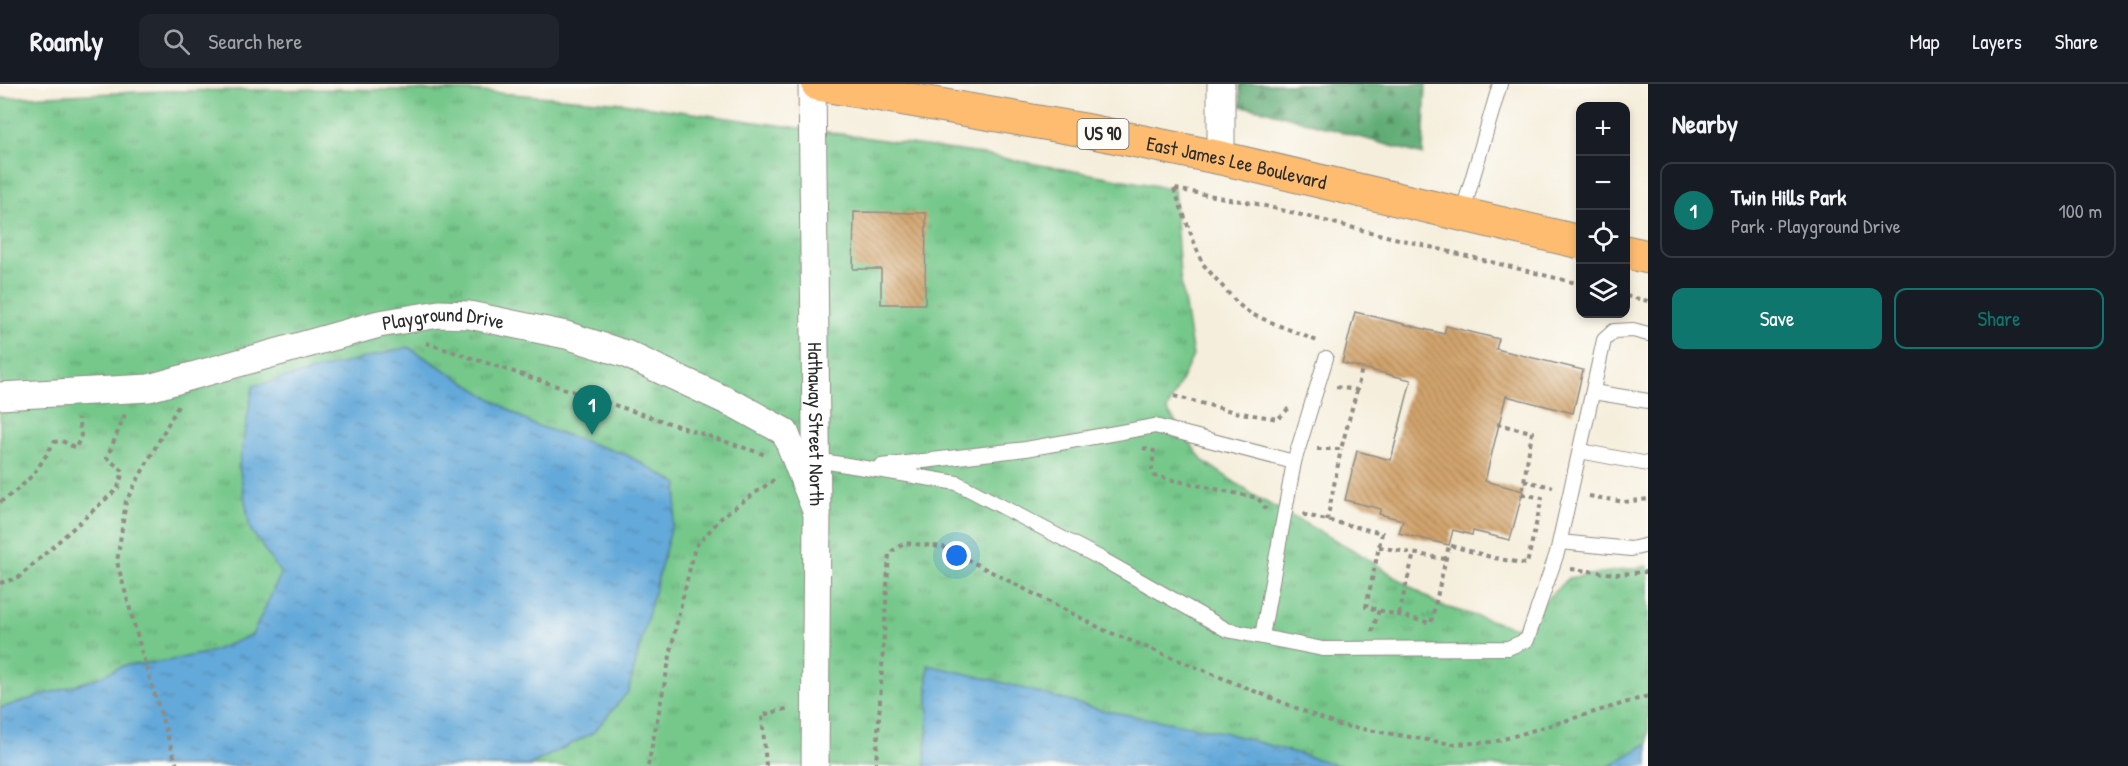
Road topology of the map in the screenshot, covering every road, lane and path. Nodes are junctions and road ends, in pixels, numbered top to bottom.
1 (812, 84) edge
2 (818, 84) edge
3 (1221, 84) edge
4 (1500, 84) edge
5 (1221, 158) junction
6 (1462, 215) junction
7 (1576, 241) edge
8 (1630, 253) edge
9 (1648, 257) edge
10 (1576, 283) edge
11 (1630, 297) edge
12 (1648, 301) edge
13 (1648, 334) edge
14 (421, 341) dead end
15 (1321, 344) dead end
16 (1326, 358) dead end
17 (1362, 368) dead end
18 (1332, 386) dead end
19 (1357, 390) junction
20 (1593, 392) junction
21 (0, 396) edge
22 (1174, 396) dead end
23 (181, 401) dead end
24 (1648, 401) edge
25 (1292, 404) dead end
26 (129, 405) dead end
27 (74, 413) dead end
28 (1497, 424) dead end
29 (1137, 446) dead end
30 (1341, 449) junction
31 (1580, 451) junction
32 (1315, 457) dead end
33 (773, 458) dead end
34 (816, 460) junction
35 (1294, 462) junction
36 (1648, 464) edge
37 (864, 468) junction
38 (786, 471) dead end
39 (0, 502) edge
40 (1306, 507) dead end
41 (817, 513) junction
42 (1265, 520) dead end
43 (1327, 521) junction
44 (1560, 542) junction
45 (1648, 545) edge
46 (1379, 547) junction
47 (1414, 553) junction
48 (1445, 560) junction
49 (1527, 564) junction
50 (1552, 568) junction
51 (1648, 572) edge
52 (0, 583) edge
53 (1399, 614) junction
54 (1262, 636) junction
55 (1648, 696) edge
56 (790, 699) dead end
57 (177, 766) edge
58 (648, 766) edge
59 (766, 766) edge
60 (815, 766) edge
61 (876, 766) edge

1 - 34 street, Hathaway Street North
2 - 5 main road, East James Lee Boulevard / US 90
3 - 5 street
4 - 6 lane
5 - 6 main road, East James Lee Boulevard / US 90
6 - 7 main road, East James Lee Boulevard / US 90
8 - 9 main road
10 - 15 path
11 - 12 path
13 - 20 lane
14 - 33 path
16 - 35 lane
17 - 19 path
18 - 19 path
19 - 30 path
20 - 24 lane
20 - 31 lane
21 - 41 street, Playground Drive
22 - 25 path
23 - 57 path
26 - 52 path
27 - 39 path
28 - 49 path
29 - 42 path
30 - 32 path
30 - 43 path
31 - 36 lane
31 - 44 lane
34 - 37 lane
34 - 41 street, Hathaway Street North
35 - 37 lane
35 - 54 lane
37 - 54 lane
38 - 58 path
40 - 43 path
41 - 60 street, Hathaway Street North
43 - 46 path
44 - 45 lane
44 - 50 lane
46 - 47 path
46 - 53 path
47 - 48 path
47 - 53 path
48 - 49 path
48 - 53 path
49 - 50 path
50 - 51 path
50 - 54 lane
55 - 61 path
56 - 59 path

